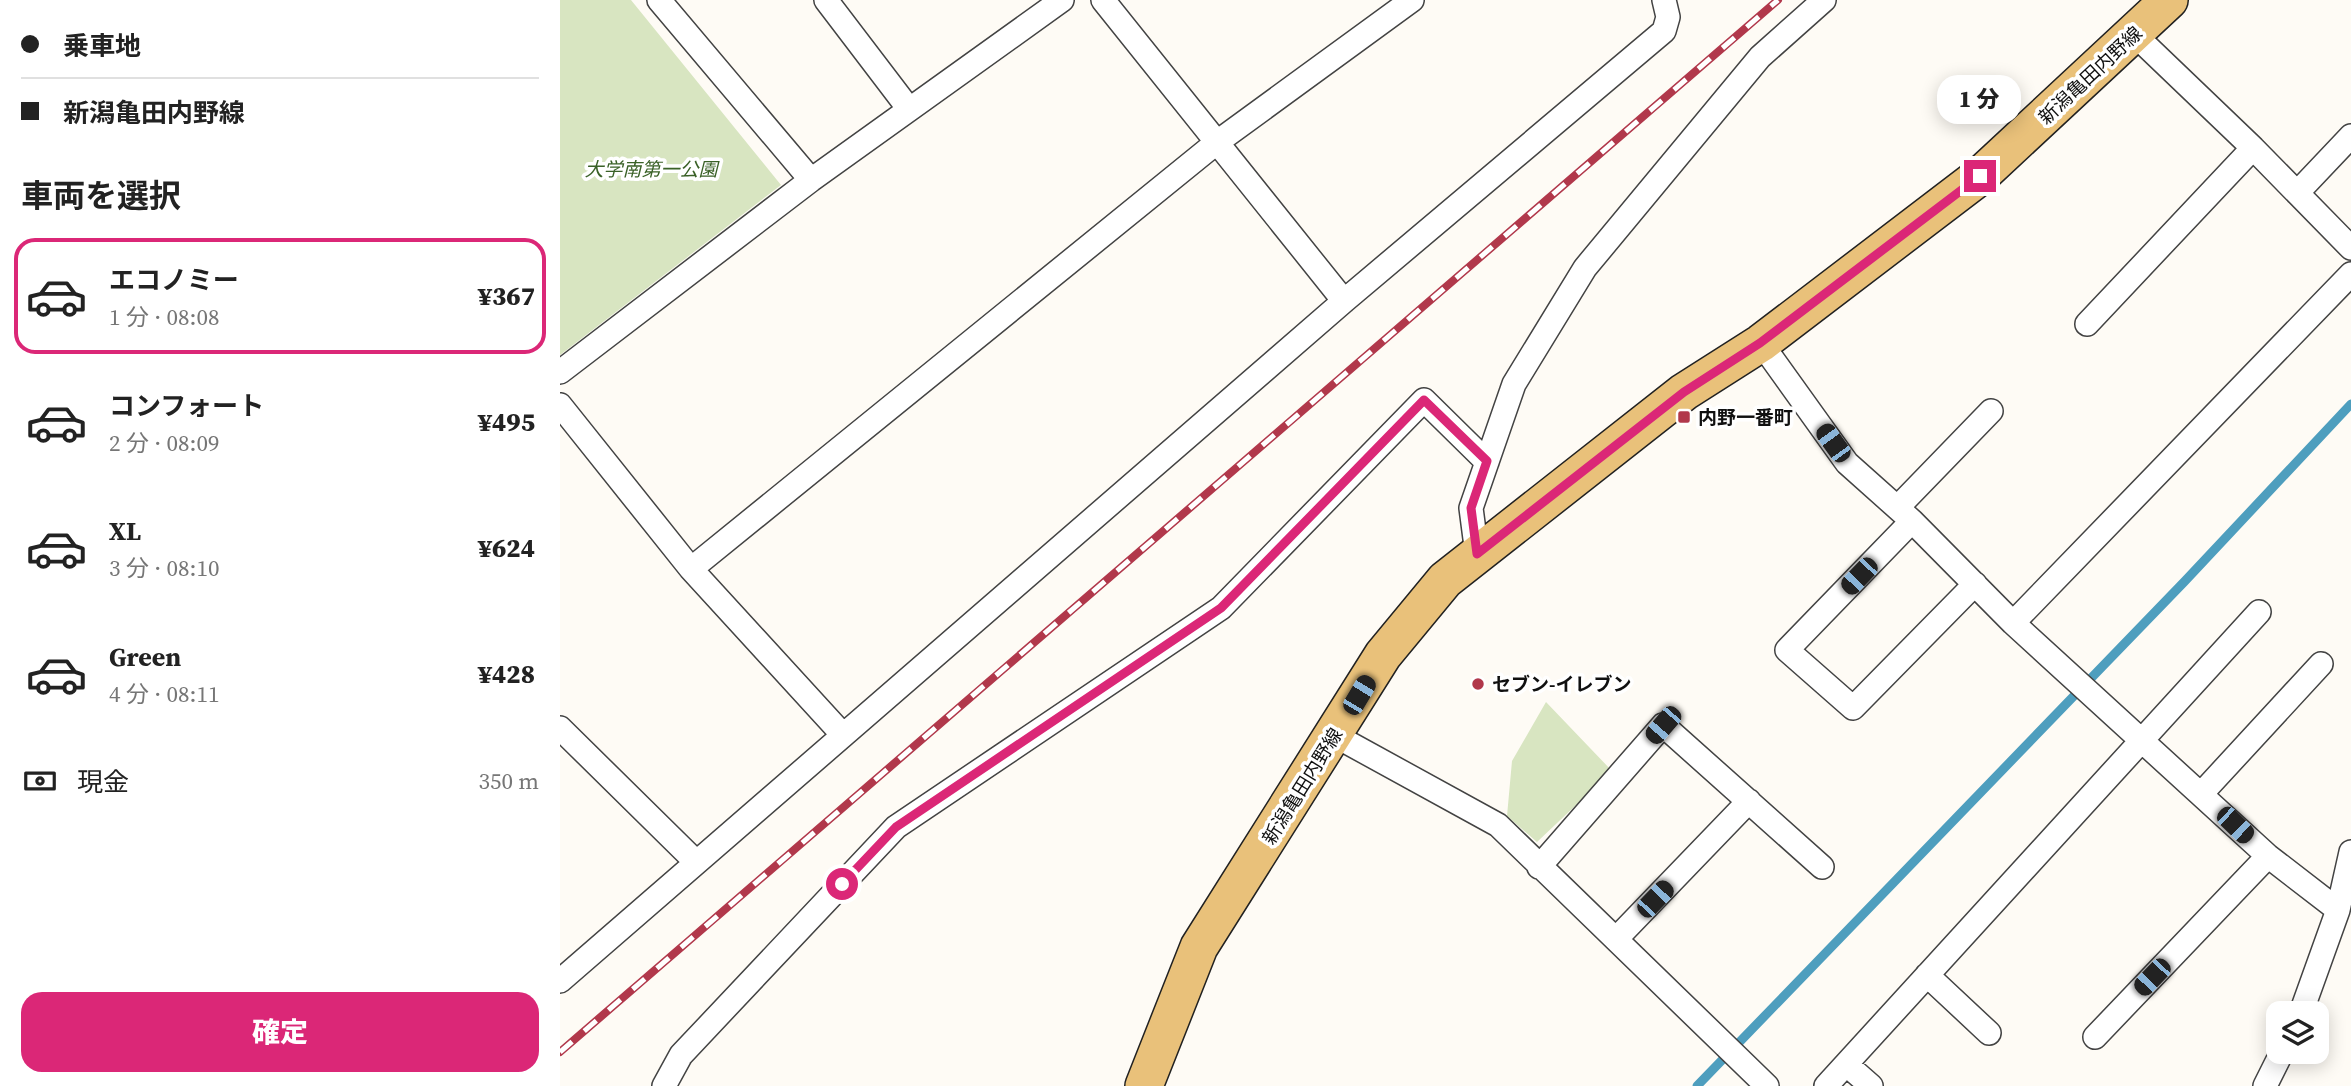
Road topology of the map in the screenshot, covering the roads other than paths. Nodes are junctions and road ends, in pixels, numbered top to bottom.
1 (659, 0) edge
2 (826, 0) edge
3 (1062, 0) edge
4 (1103, 0) edge
5 (1412, 0) edge
6 (1664, 0) edge
7 (1824, 0) edge
8 (2164, 2) edge
9 (2135, 35) junction
10 (909, 109) junction
11 (2351, 136) edge
12 (1216, 143) junction
13 (2253, 148) junction
14 (811, 180) junction
15 (2297, 193) junction
16 (2351, 248) edge
17 (2351, 274) edge
18 (1344, 301) junction
19 (2087, 324) dead end
20 (1760, 343) junction
21 (560, 372) edge
22 (560, 405) edge
23 (1991, 411) dead end
24 (1487, 461) junction
25 (1905, 514) junction
26 (1477, 554) junction
27 (691, 569) junction
28 (1975, 584) junction
29 (2259, 612) dead end
30 (2012, 623) junction
31 (2321, 664) dead end
32 (560, 728) edge
33 (843, 734) junction
34 (1334, 735) junction
35 (2144, 740) junction
36 (2202, 793) junction
37 (1749, 801) junction
38 (2351, 852) edge
39 (2268, 856) junction
40 (696, 862) junction
41 (1539, 867) junction
42 (1822, 867) dead end
43 (2338, 910) junction
44 (1617, 938) junction
45 (1927, 975) junction
46 (560, 981) edge
47 (2305, 1001) edge
48 (1989, 1033) dead end
49 (2095, 1037) dead end
50 (2276, 1064) edge
51 (1846, 1065) junction
52 (664, 1086) edge
53 (1144, 1086) edge
54 (1767, 1086) edge
55 (1826, 1086) edge
56 (1871, 1086) edge
57 (2265, 1086) edge

1 - 14 street
2 - 10 street
3 - 10 street
4 - 12 street
5 - 12 street
6 - 18 street
7 - 24 street
8 - 9 main road, 新潟亀田内野線
9 - 13 street
9 - 20 main road, 新潟亀田内野線
10 - 14 street
11 - 15 street
12 - 18 street
12 - 27 street
13 - 15 street
13 - 19 street
14 - 21 street
15 - 16 street
17 - 30 street
18 - 33 street
20 - 25 street
20 - 26 main road, 新潟亀田内野線
22 - 27 street
23 - 25 street
24 - 26 street
24 - 52 street
25 - 28 street
25 - 28 street
26 - 34 main road, 新潟亀田内野線
27 - 33 street
28 - 30 street
29 - 35 street
30 - 35 street
31 - 36 street
32 - 40 street
33 - 40 street
34 - 41 street
34 - 53 main road, 新潟亀田内野線
35 - 36 street
35 - 45 street
36 - 39 street
37 - 41 street
37 - 42 street
37 - 44 street
38 - 43 street
39 - 43 street
39 - 49 street
40 - 46 street
41 - 44 street
43 - 47 street
44 - 54 street
45 - 48 street
45 - 51 street
50 - 57 street
51 - 55 street
51 - 56 street

